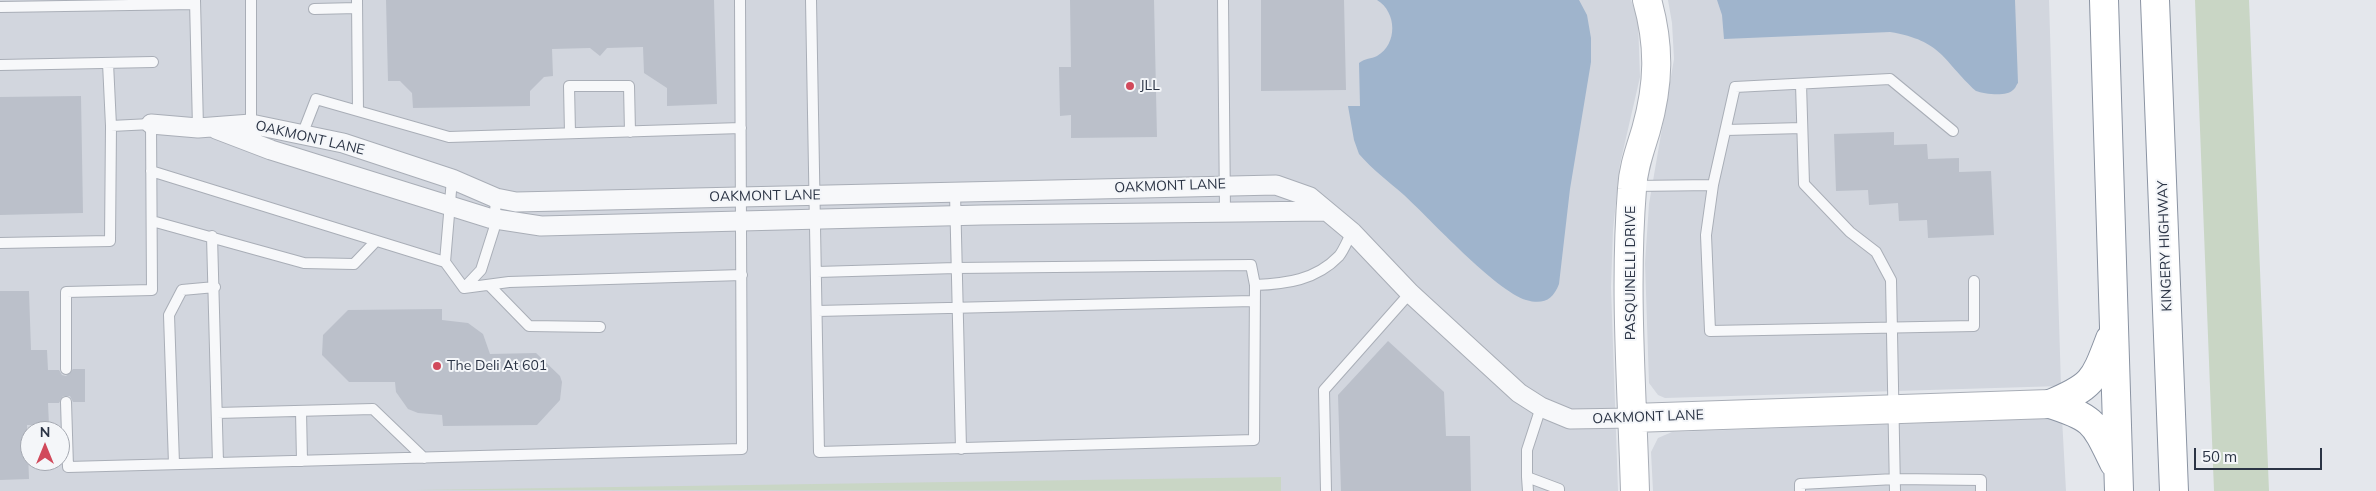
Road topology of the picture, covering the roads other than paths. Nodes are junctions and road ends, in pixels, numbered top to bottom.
1 (251, 0) edge
2 (740, 0) edge
3 (811, 0) edge
4 (1223, 0) edge
5 (1647, 0) edge
6 (2104, 0) edge
7 (2155, 0) edge
8 (195, 2) edge
9 (357, 4) edge
10 (0, 7) edge
11 (314, 10) dead end
12 (153, 62) dead end
13 (108, 63) junction
14 (0, 65) edge
15 (1801, 84) junction
16 (358, 111) junction
17 (151, 124) junction
18 (251, 124) junction
19 (111, 126) junction
20 (204, 127) junction
21 (741, 128) junction
22 (1802, 128) junction
23 (1726, 130) junction
24 (1953, 131) dead end
25 (630, 132) junction
26 (570, 133) junction
27 (302, 135) junction
28 (151, 171) junction
29 (452, 179) junction
30 (1226, 185) junction
31 (1713, 185) junction
32 (1632, 186) junction
33 (955, 193) junction
34 (741, 196) junction
35 (816, 196) junction
36 (496, 198) junction
37 (450, 205) junction
38 (1225, 211) junction
39 (1324, 211) junction
40 (955, 216) junction
41 (495, 219) junction
42 (816, 219) junction
43 (152, 221) junction
44 (742, 221) junction
45 (1352, 232) junction
46 (212, 236) junction
47 (376, 241) junction
48 (0, 243) edge
49 (445, 262) junction
50 (956, 268) junction
51 (817, 272) junction
52 (742, 275) junction
53 (1974, 281) dead end
54 (489, 285) junction
55 (1255, 285) junction
56 (214, 287) junction
57 (464, 288) junction
58 (1410, 293) junction
59 (1253, 301) junction
60 (957, 308) junction
61 (817, 311) junction
62 (600, 327) dead end
63 (1893, 328) junction
64 (2114, 328) junction
65 (66, 369) dead end
66 (66, 402) dead end
67 (2050, 404) junction
68 (1541, 408) junction
69 (1892, 409) junction
70 (301, 411) junction
71 (217, 413) junction
72 (1633, 418) junction
73 (960, 449) junction
74 (424, 458) junction
75 (302, 461) junction
76 (218, 463) junction
77 (174, 464) junction
78 (1527, 477) junction
79 (1895, 479) junction
80 (2118, 482) edge
81 (1326, 491) edge
82 (1528, 491) edge
83 (1559, 491) edge
84 (1635, 491) edge
85 (1800, 491) edge
86 (1895, 491) edge
87 (1981, 491) edge
88 (2174, 491) edge

1 - 18 lane
2 - 21 lane
3 - 35 lane
4 - 30 lane
5 - 32 main road, PASQUINELLI DRIVE
6 - 64 main road
7 - 88 main road, KINGERY HIGHWAY
8 - 10 lane
8 - 20 lane
9 - 11 lane
9 - 16 lane
12 - 13 lane
13 - 14 lane
13 - 19 lane
15 - 22 lane
15 - 23 lane
15 - 24 lane
16 - 26 lane
16 - 27 lane
17 - 19 lane
17 - 20 street, OAKMONT LANE
17 - 28 lane
18 - 20 street, OAKMONT LANE
18 - 27 street, OAKMONT LANE
19 - 48 lane
20 - 37 street, OAKMONT LANE
21 - 25 lane
21 - 34 lane
22 - 23 lane
22 - 63 lane
23 - 31 lane
25 - 26 lane
25 - 26 lane
27 - 29 street, OAKMONT LANE
28 - 43 lane
28 - 47 lane
29 - 36 street, OAKMONT LANE
29 - 37 lane
30 - 33 street, OAKMONT LANE
30 - 38 lane
30 - 39 street, OAKMONT LANE
31 - 32 lane
31 - 63 lane
32 - 72 main road, PASQUINELLI DRIVE
33 - 35 street, OAKMONT LANE
33 - 40 lane
34 - 35 street, OAKMONT LANE
34 - 36 street, OAKMONT LANE
34 - 44 lane
35 - 42 lane
36 - 41 lane
37 - 41 street, OAKMONT LANE
37 - 49 lane
38 - 39 street, OAKMONT LANE
38 - 40 street, OAKMONT LANE
39 - 45 street, OAKMONT LANE
40 - 42 street, OAKMONT LANE
40 - 50 lane
41 - 44 street, OAKMONT LANE
41 - 57 lane
42 - 44 street, OAKMONT LANE
42 - 51 lane
43 - 46 lane
43 - 65 lane
44 - 52 lane
45 - 55 lane
45 - 58 street, OAKMONT LANE
46 - 47 lane
46 - 56 lane
47 - 49 lane
49 - 57 lane
50 - 51 lane
50 - 55 lane
50 - 60 lane
51 - 61 lane
52 - 54 lane
52 - 74 lane
53 - 63 lane
54 - 57 lane
54 - 62 lane
55 - 59 lane
56 - 71 lane
56 - 77 lane
58 - 68 street, OAKMONT LANE
58 - 81 lane
59 - 60 lane
59 - 73 lane
60 - 61 lane
60 - 73 lane
61 - 73 lane
63 - 69 lane
64 - 67 main road
64 - 80 main road
66 - 77 lane
67 - 69 main road, OAKMONT LANE
67 - 80 main road
68 - 72 street, OAKMONT LANE
68 - 78 lane
69 - 72 main road, OAKMONT LANE
69 - 79 lane
70 - 71 lane
70 - 74 lane
70 - 75 lane
71 - 76 lane
72 - 84 main road, PASQUINELLI DRIVE
74 - 75 lane
75 - 76 lane
76 - 77 lane
78 - 82 lane
78 - 83 lane
79 - 85 lane
79 - 86 lane
79 - 87 lane

